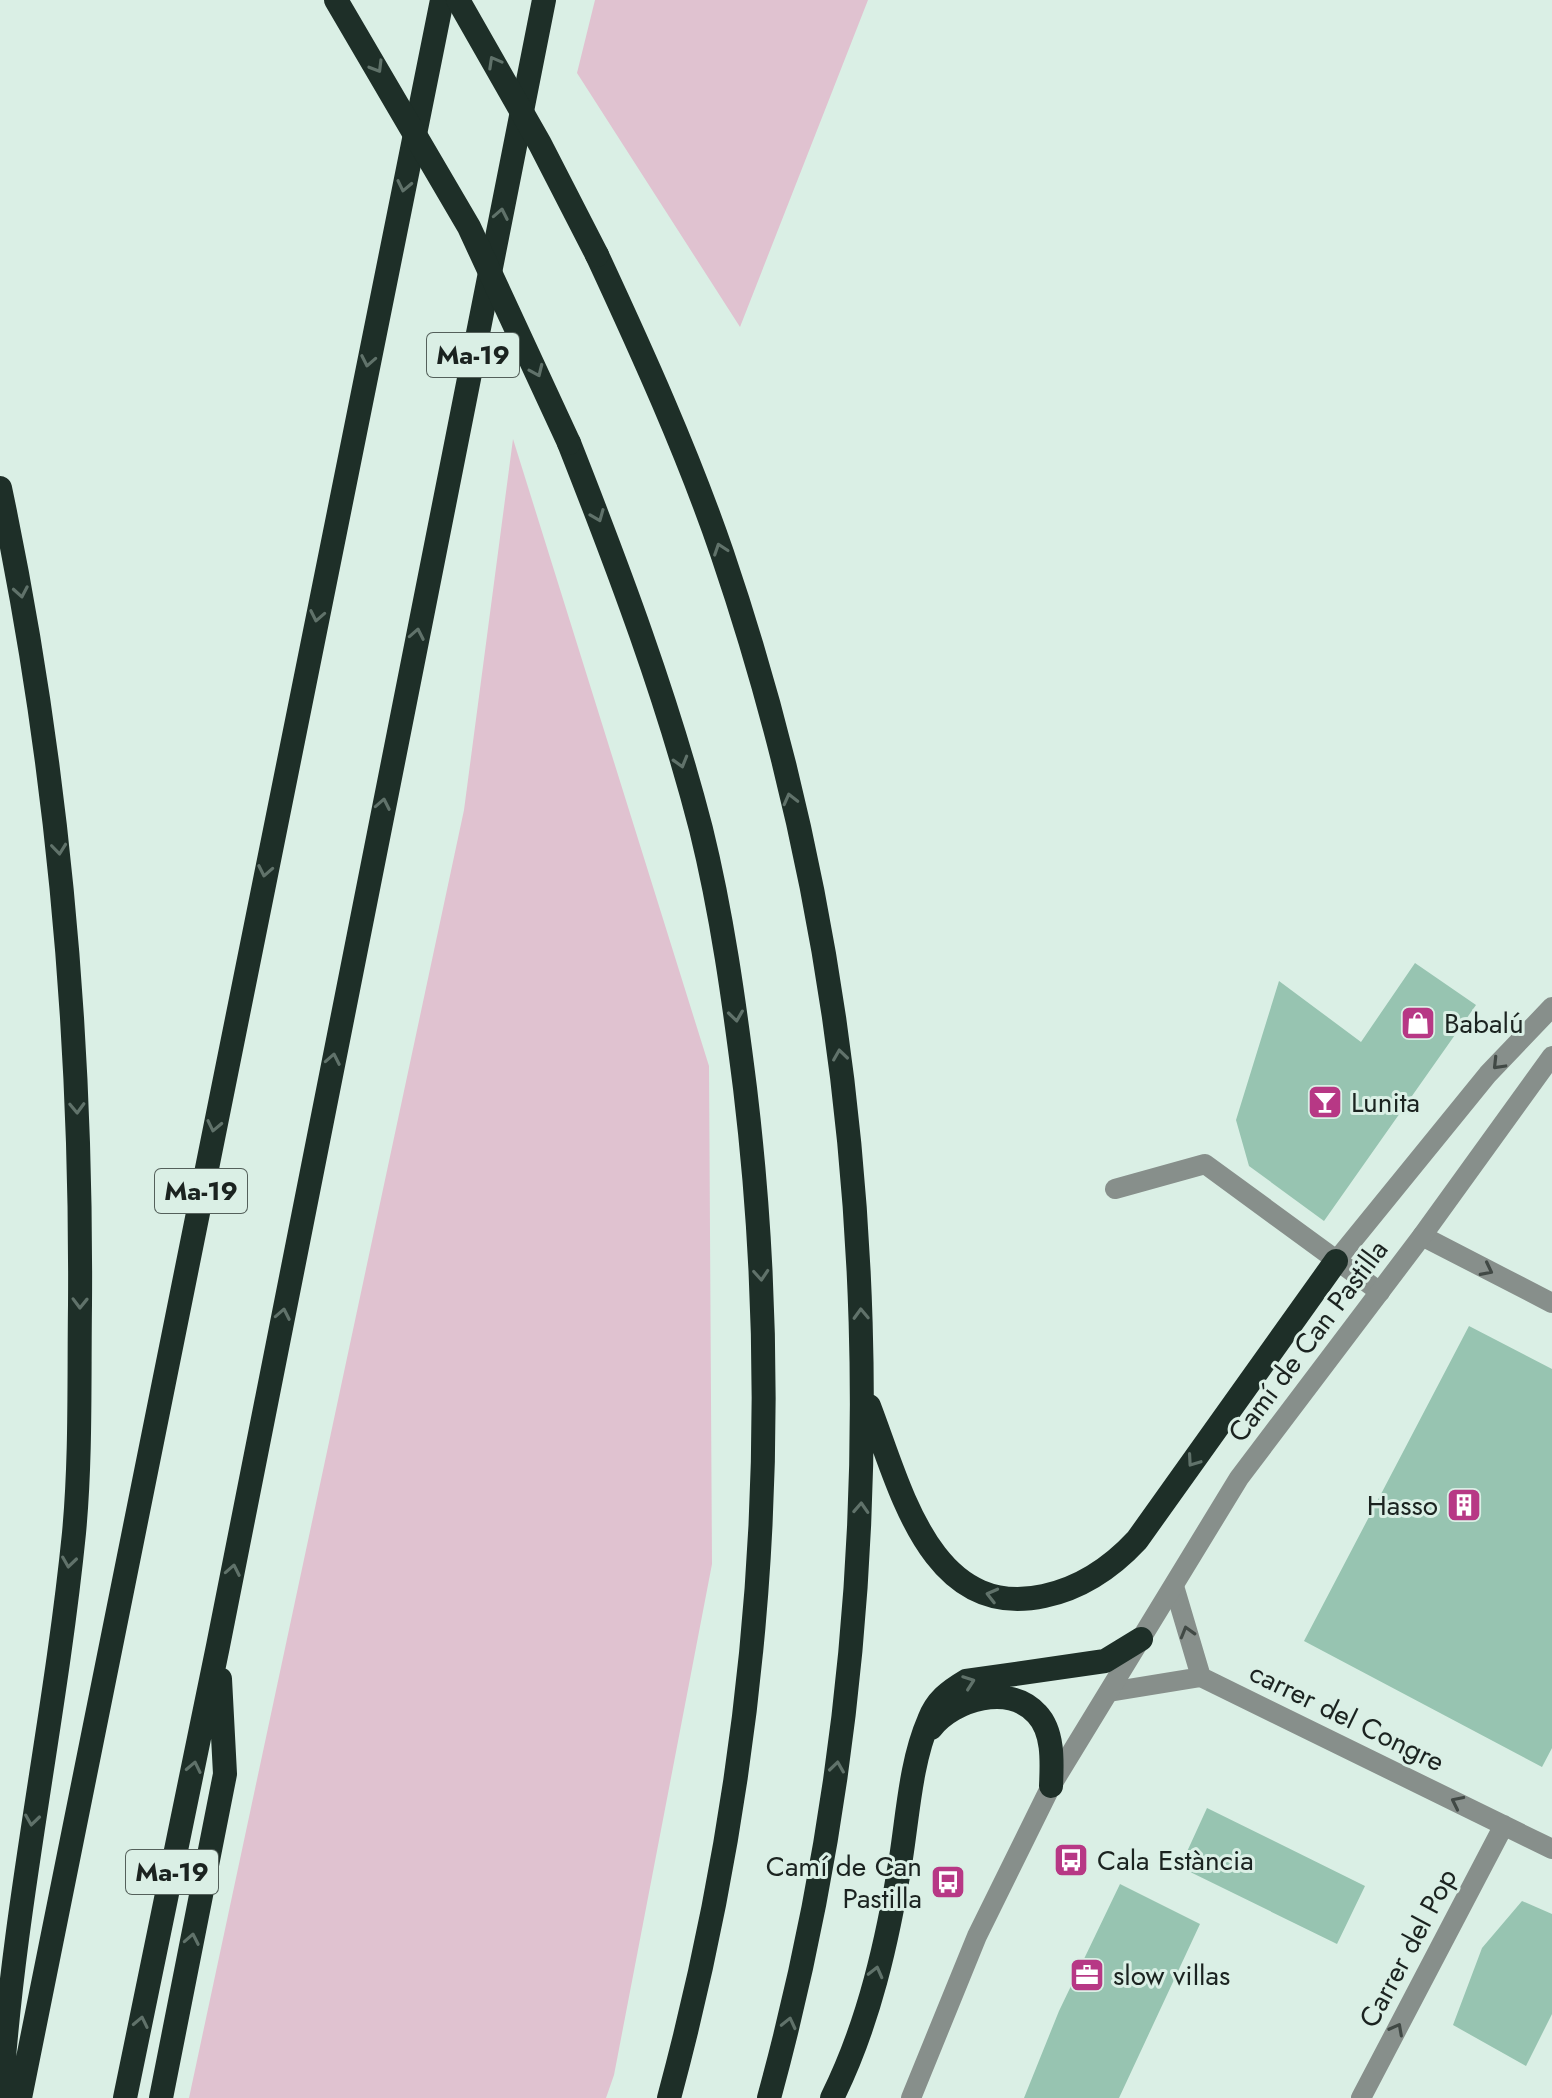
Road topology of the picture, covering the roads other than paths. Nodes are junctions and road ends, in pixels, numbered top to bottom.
1 (336, 0) edge
2 (442, 0) edge
3 (458, 0) edge
4 (544, 0) edge
5 (0, 488) edge
6 (1552, 1007) edge
7 (1552, 1056) edge
8 (1115, 1189) dead end
9 (1422, 1236) junction
10 (1336, 1261) junction
11 (1380, 1292) junction
12 (1552, 1303) edge
13 (864, 1392) junction
14 (1174, 1586) junction
15 (1141, 1639) junction
16 (218, 1646) junction
17 (1201, 1677) junction
18 (1109, 1692) junction
19 (923, 1740) junction
20 (1051, 1786) junction
21 (1504, 1825) junction
22 (1552, 1849) edge
23 (1, 2098) edge
24 (20, 2098) edge
25 (125, 2098) edge
26 (161, 2098) edge
27 (669, 2098) edge
28 (769, 2098) edge
29 (832, 2098) edge
30 (911, 2098) edge
31 (1361, 2098) edge

1 -> 27 highway, bridge
2 -> 24 highway, Ma-19
13 -> 3 highway, bridge
16 -> 4 highway, Ma-19
5 -> 23 highway
6 -> 10 street
7 - 9 street, Camí de Can Pastilla
8 - 10 street
9 - 11 street, Camí de Can Pastilla
9 -> 12 street
10 - 11 street
10 -> 13 highway
11 - 14 street, Camí de Can Pastilla
28 -> 13 highway
14 - 15 street, Camí de Can Pastilla
17 -> 14 street
15 - 18 street, Camí de Can Pastilla
19 -> 15 highway
25 -> 16 highway, Ma-19
26 -> 16 highway
17 - 18 street
21 -> 17 street, carrer del Congre
18 - 20 street, Camí de Can Pastilla
19 - 20 highway
29 -> 19 highway
20 - 30 street, Camí de Can Pastilla
21 - 22 street, carrer del Congre
31 -> 21 street, Carrer del Pop

